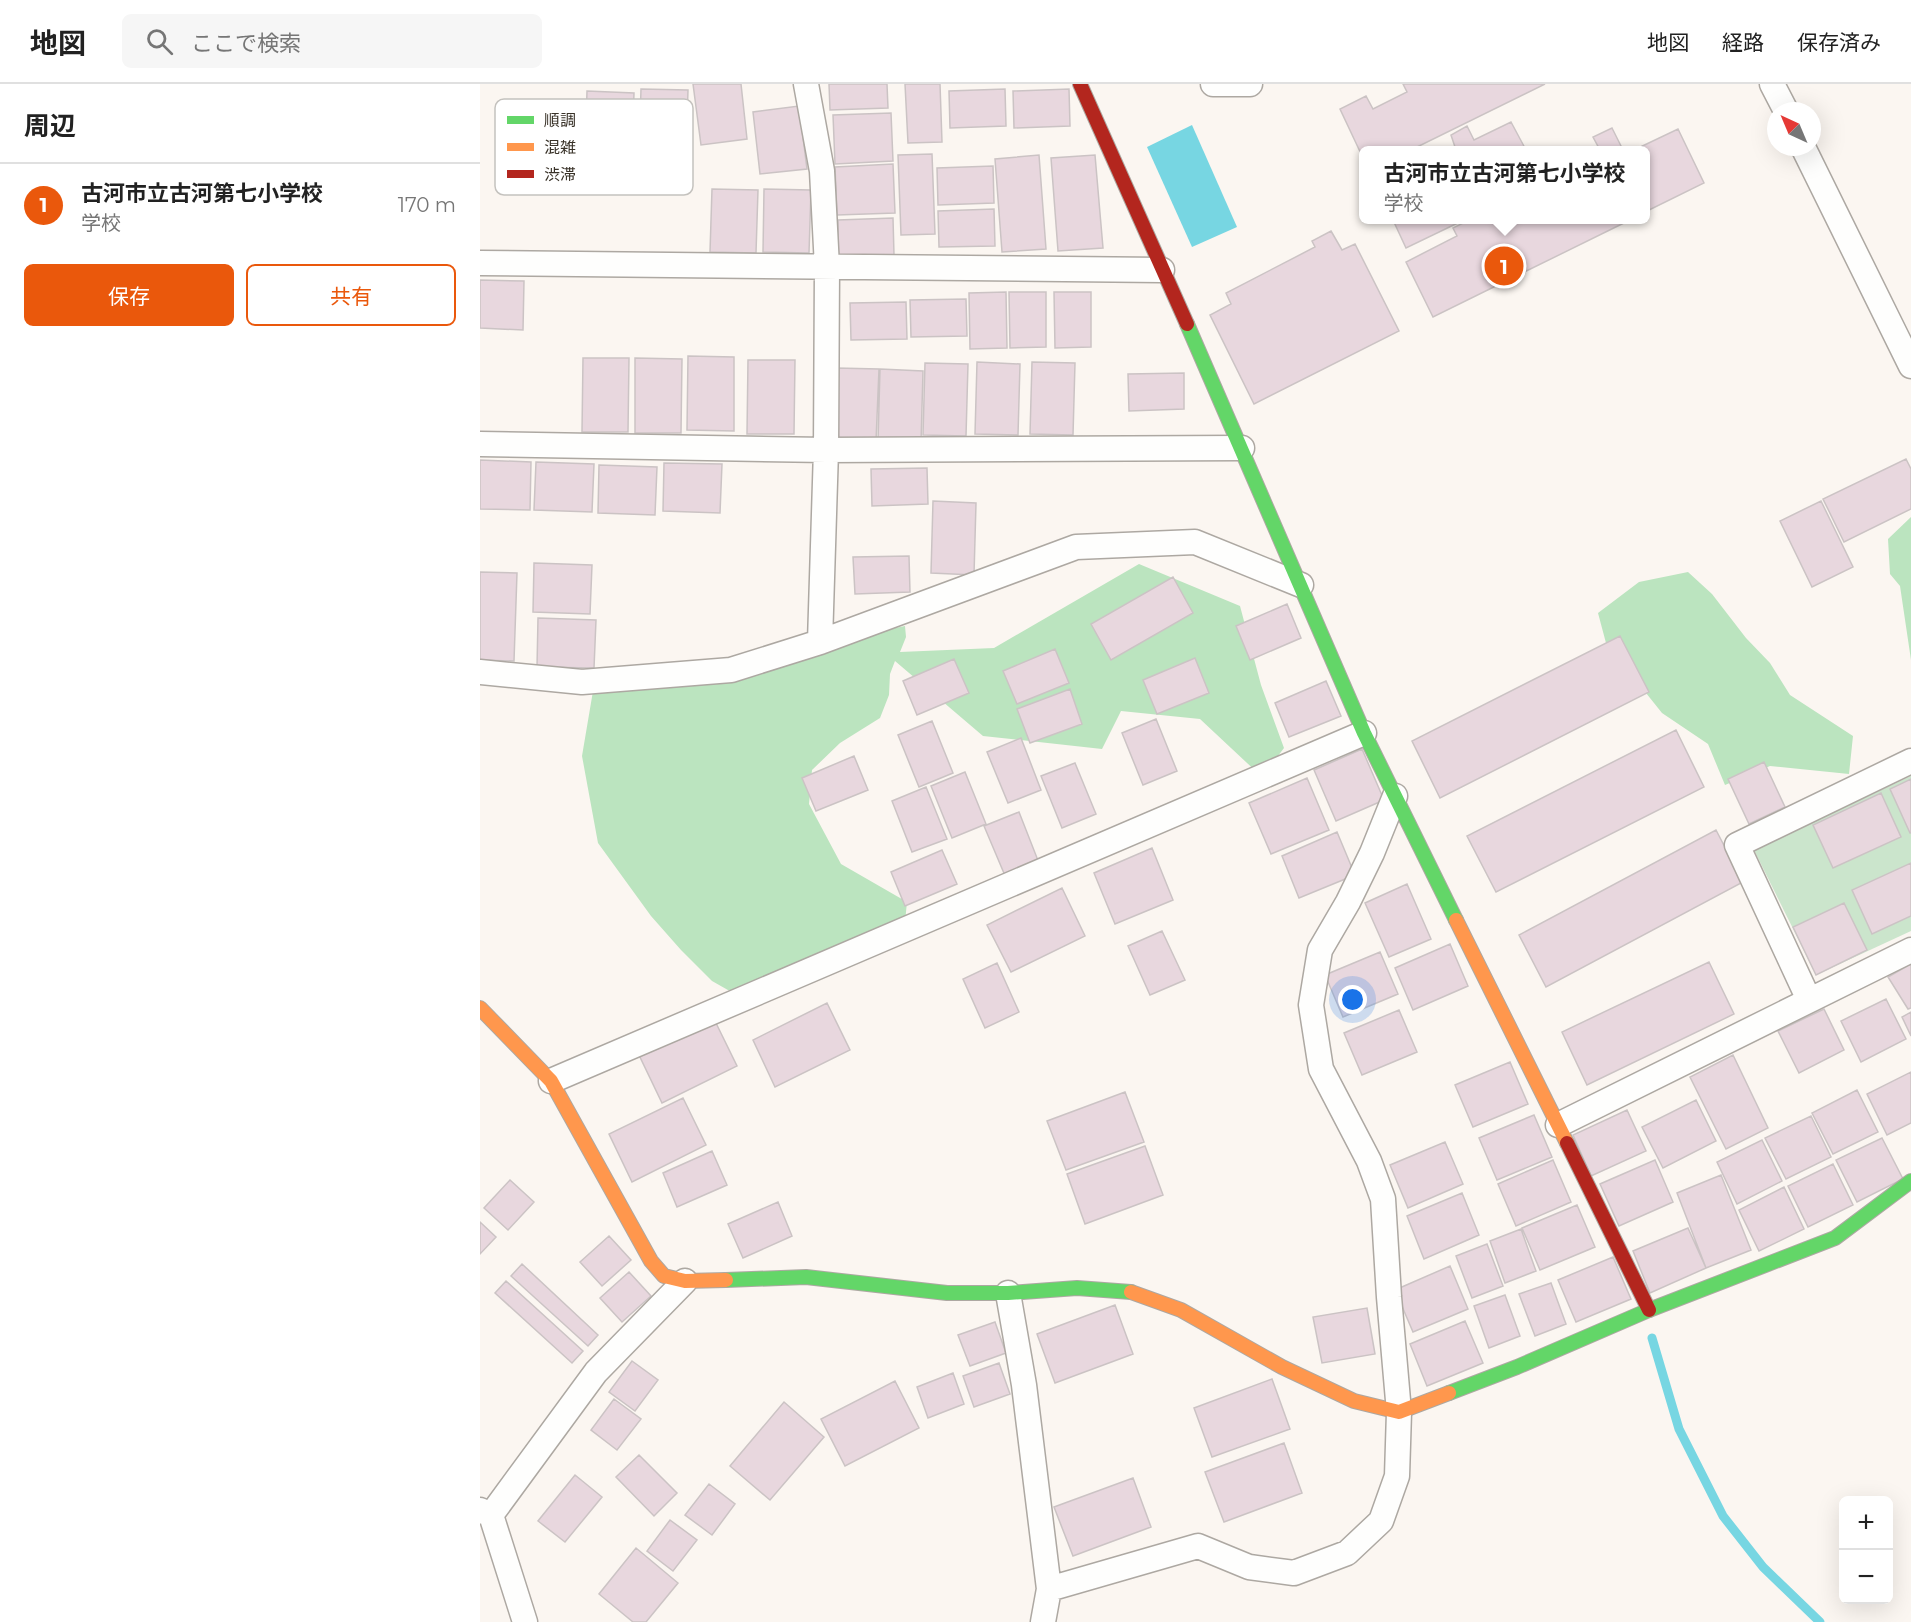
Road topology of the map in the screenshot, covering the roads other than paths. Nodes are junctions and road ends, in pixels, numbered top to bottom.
1 (806, 84) edge
2 (1080, 84) edge
3 (1213, 84) edge
4 (1250, 84) edge
5 (1772, 84) edge
6 (1781, 102) edge
7 (1807, 156) edge
8 (480, 263) edge
9 (827, 267) junction
10 (1162, 270) junction
11 (1911, 366) edge
12 (480, 444) edge
13 (1242, 448) junction
14 (826, 450) junction
15 (1301, 585) junction
16 (820, 642) junction
17 (480, 672) edge
18 (1364, 733) junction
19 (1911, 761) edge
20 (1395, 796) junction
21 (1911, 950) edge
22 (1809, 1000) junction
23 (480, 1008) edge
24 (551, 1081) junction
25 (1558, 1125) junction
26 (1911, 1181) edge
27 (686, 1281) junction
28 (1008, 1293) junction
29 (1649, 1310) junction
30 (1399, 1412) junction
31 (486, 1513) edge
32 (1049, 1589) junction
33 (525, 1622) edge
34 (1043, 1622) edge

1 - 9 street
2 - 10 street
3 - 4 street
5 - 6 street
7 - 11 street
8 - 9 street
9 - 10 street
9 - 14 street
10 - 13 street
12 - 14 street
13 - 14 street
13 - 15 street
14 - 16 street
15 - 16 street
15 - 18 street
16 - 17 street
18 - 20 street
18 - 24 street
19 - 22 street
20 - 25 street
20 - 30 street
21 - 22 street
22 - 25 street
23 - 24 street
24 - 27 street
25 - 29 street
26 - 29 street
27 - 28 street
27 - 31 street
28 - 30 street
28 - 32 street
29 - 30 street
30 - 32 street
31 - 33 street
32 - 34 street

